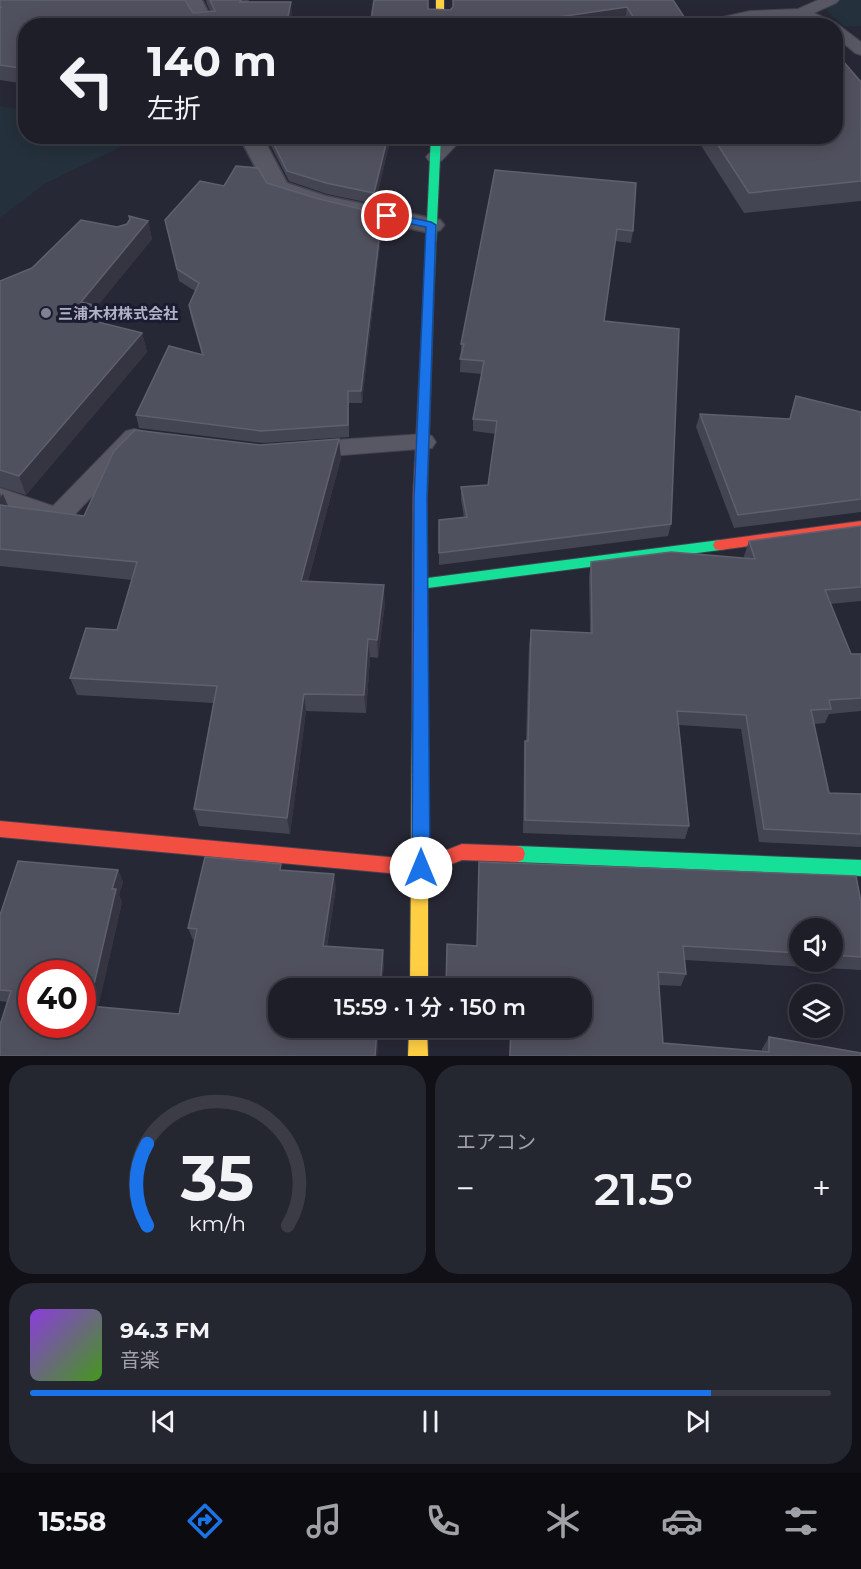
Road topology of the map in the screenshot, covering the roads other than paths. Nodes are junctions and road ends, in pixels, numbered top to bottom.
1 (192, 0) edge
2 (440, 0) edge
3 (831, 0) edge
4 (803, 12) junction
5 (201, 18) edge
6 (440, 18) edge
7 (735, 18) edge
8 (815, 18) edge
9 (845, 37) edge
10 (861, 50) edge
11 (254, 144) edge
12 (436, 144) edge
13 (448, 144) edge
14 (435, 157) junction
15 (431, 225) junction
16 (157, 440) edge
17 (424, 442) junction
18 (286, 451) edge
19 (0, 497) edge
20 (861, 526) edge
21 (420, 584) junction
22 (0, 829) edge
23 (421, 868) junction
24 (861, 868) edge
25 (419, 978) edge
26 (418, 1038) edge
27 (418, 1056) edge

1 - 5 street
2 - 6 street
3 - 4 lane
4 - 7 lane
4 - 8 lane
9 - 10 lane
11 - 15 street
12 - 14 street
13 - 14 lane
14 - 15 street
15 - 17 street
16 - 19 lane
17 - 18 lane
17 - 21 street
20 - 21 street
21 - 23 street
22 - 23 street
23 - 24 street
23 - 25 street
26 - 27 street

